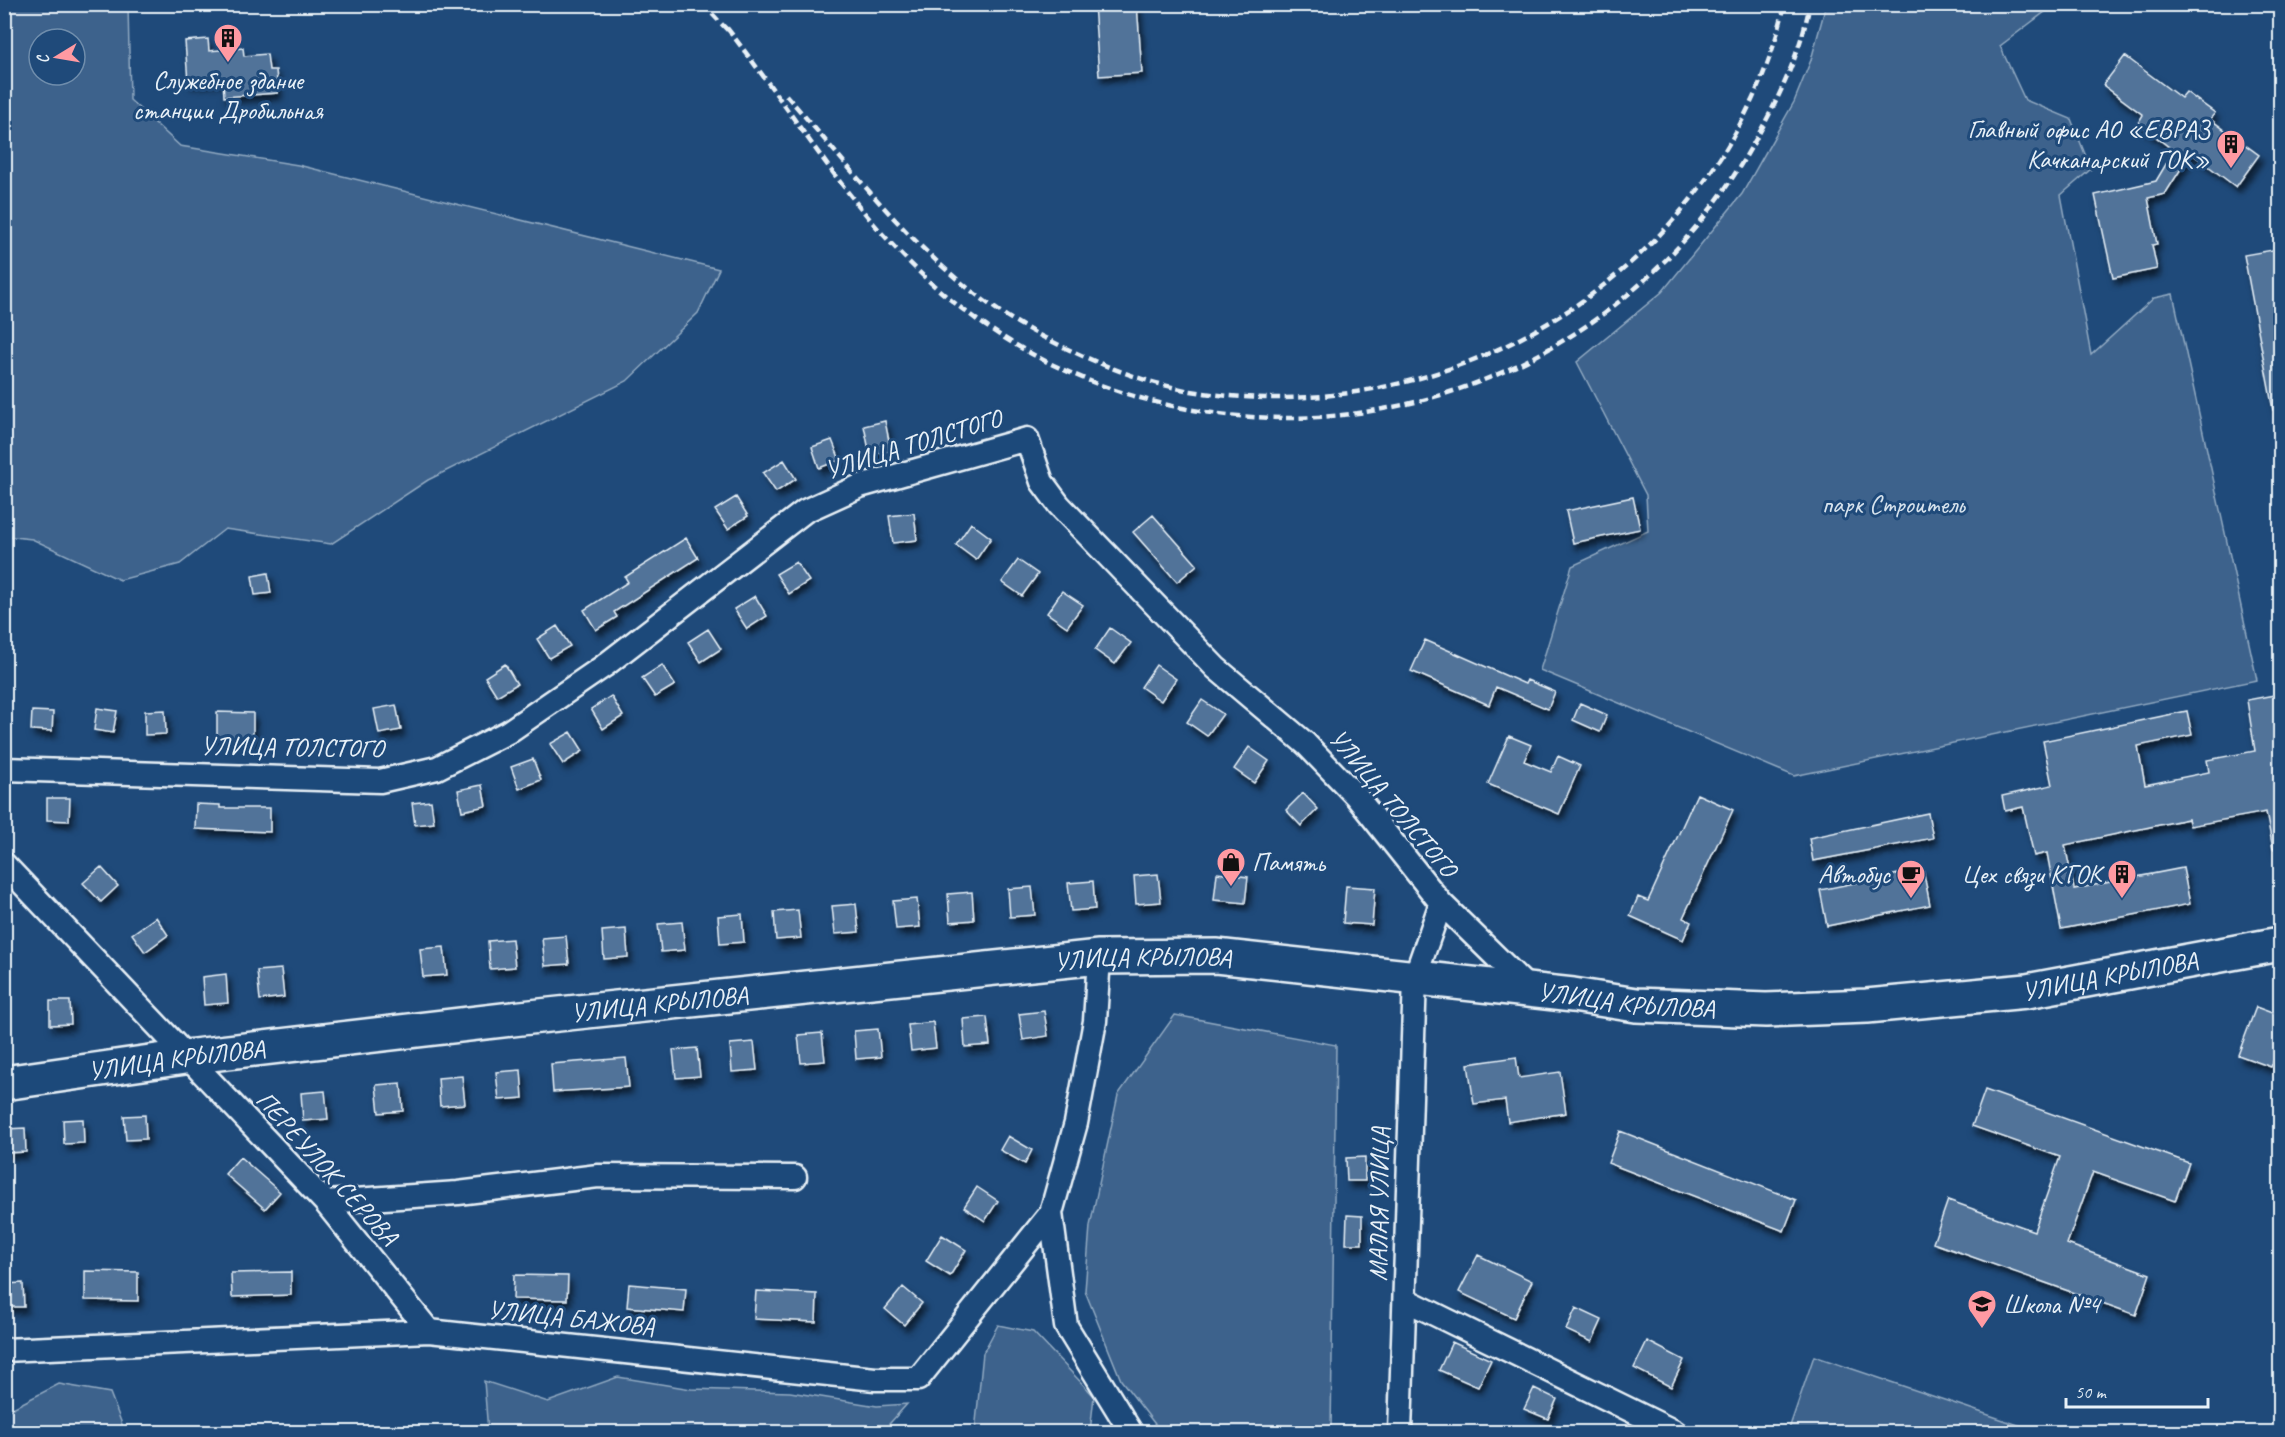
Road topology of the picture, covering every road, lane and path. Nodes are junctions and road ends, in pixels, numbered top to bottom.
1 (4, 769) edge
2 (4, 864) edge
3 (1441, 903) junction
4 (2280, 944) edge
5 (1099, 957) junction
6 (1415, 977) junction
7 (1531, 991) junction
8 (185, 1057) junction
9 (4, 1083) edge
10 (795, 1178) dead end
11 (325, 1202) junction
12 (1051, 1213) junction
13 (1406, 1300) junction
14 (429, 1331) junction
15 (4, 1350) edge
16 (1131, 1432) edge
17 (1400, 1432) edge
18 (1676, 1432) edge

1 - 3 street, УЛИЦА ТОЛСТОГО
2 - 8 street, ПЕРЕУЛОК СЕРОВА
3 - 6 street, МАЛАЯ УЛИЦА
3 - 7 street, УЛИЦА ТОЛСТОГО
4 - 7 main road, УЛИЦА КРЫЛОВА
5 - 6 main road, УЛИЦА КРЫЛОВА
5 - 8 main road, УЛИЦА КРЫЛОВА
5 - 12 street
6 - 7 main road, УЛИЦА КРЫЛОВА
6 - 13 street, МАЛАЯ УЛИЦА
8 - 9 main road, УЛИЦА КРЫЛОВА
8 - 11 street, ПЕРЕУЛОК СЕРОВА
10 - 11 street
11 - 14 street, ПЕРЕУЛОК СЕРОВА
12 - 14 street, УЛИЦА БАЖОВА
12 - 16 street
13 - 17 street, МАЛАЯ УЛИЦА
13 - 18 street
14 - 15 street, УЛИЦА БАЖОВА

